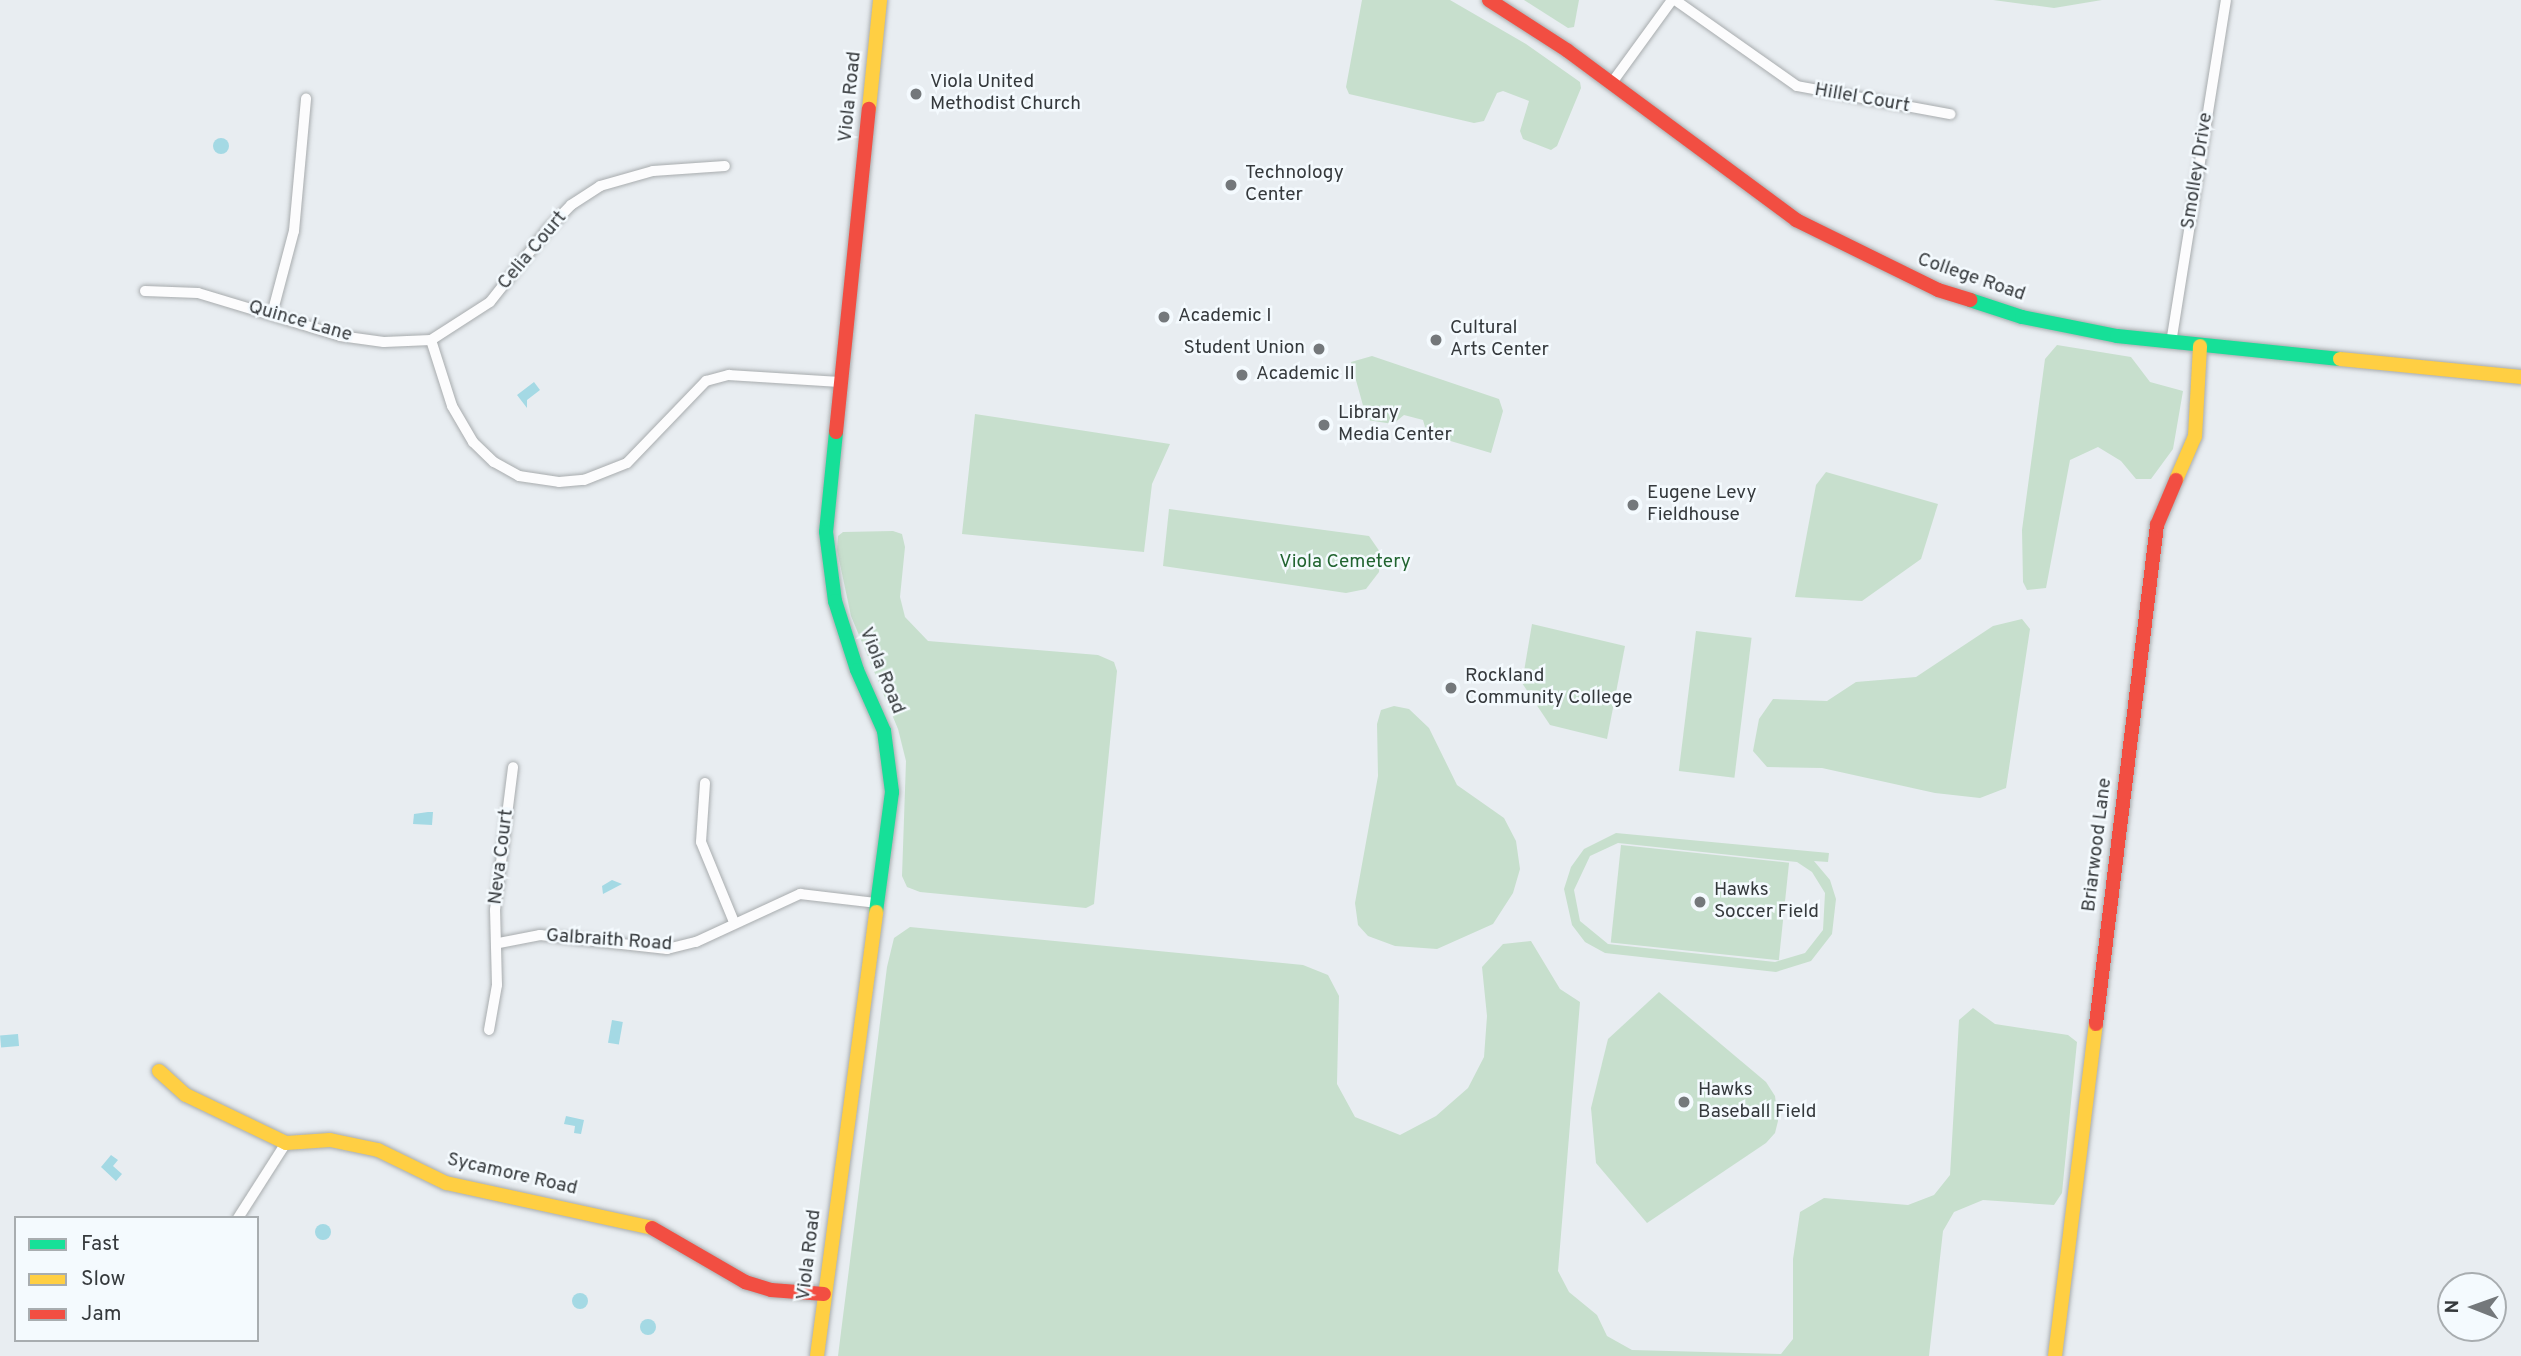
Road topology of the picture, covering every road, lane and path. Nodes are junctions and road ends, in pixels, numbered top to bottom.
1 (880, 0) edge
2 (1489, 0) edge
3 (1674, 0) edge
4 (2226, 0) edge
5 (1611, 84) junction
6 (306, 99) dead end
7 (1950, 114) dead end
8 (725, 166) dead end
9 (145, 291) dead end
10 (272, 314) junction
11 (431, 340) junction
12 (2171, 343) junction
13 (2200, 346) junction
14 (2521, 377) edge
15 (839, 382) junction
16 (513, 767) dead end
17 (705, 783) dead end
18 (877, 903) junction
19 (734, 922) junction
20 (499, 943) junction
21 (489, 1030) dead end
22 (159, 1071) dead end
23 (286, 1143) junction
24 (239, 1216) edge
25 (824, 1294) junction
26 (817, 1356) edge
27 (2055, 1356) edge

1 - 15 street, Viola Road
2 - 5 street, College Road
3 - 5 street
3 - 7 street, Hillel Court
4 - 12 street, Smolley Drive
5 - 12 street, College Road
6 - 10 street
8 - 11 street, Celia Court
9 - 10 street, Quince Lane
10 - 11 street, Quince Lane
11 - 15 street
12 - 13 street, College Road
13 - 14 street, College Road
13 - 27 street, Briarwood Lane
15 - 18 street, Viola Road
16 - 20 street, Neva Court
17 - 19 street
18 - 19 street, Galbraith Road
18 - 25 street, Viola Road
19 - 20 street, Galbraith Road
20 - 21 street, Neva Court
22 - 23 street, Sycamore Road
23 - 24 street
23 - 25 street, Sycamore Road
25 - 26 street, Viola Road

